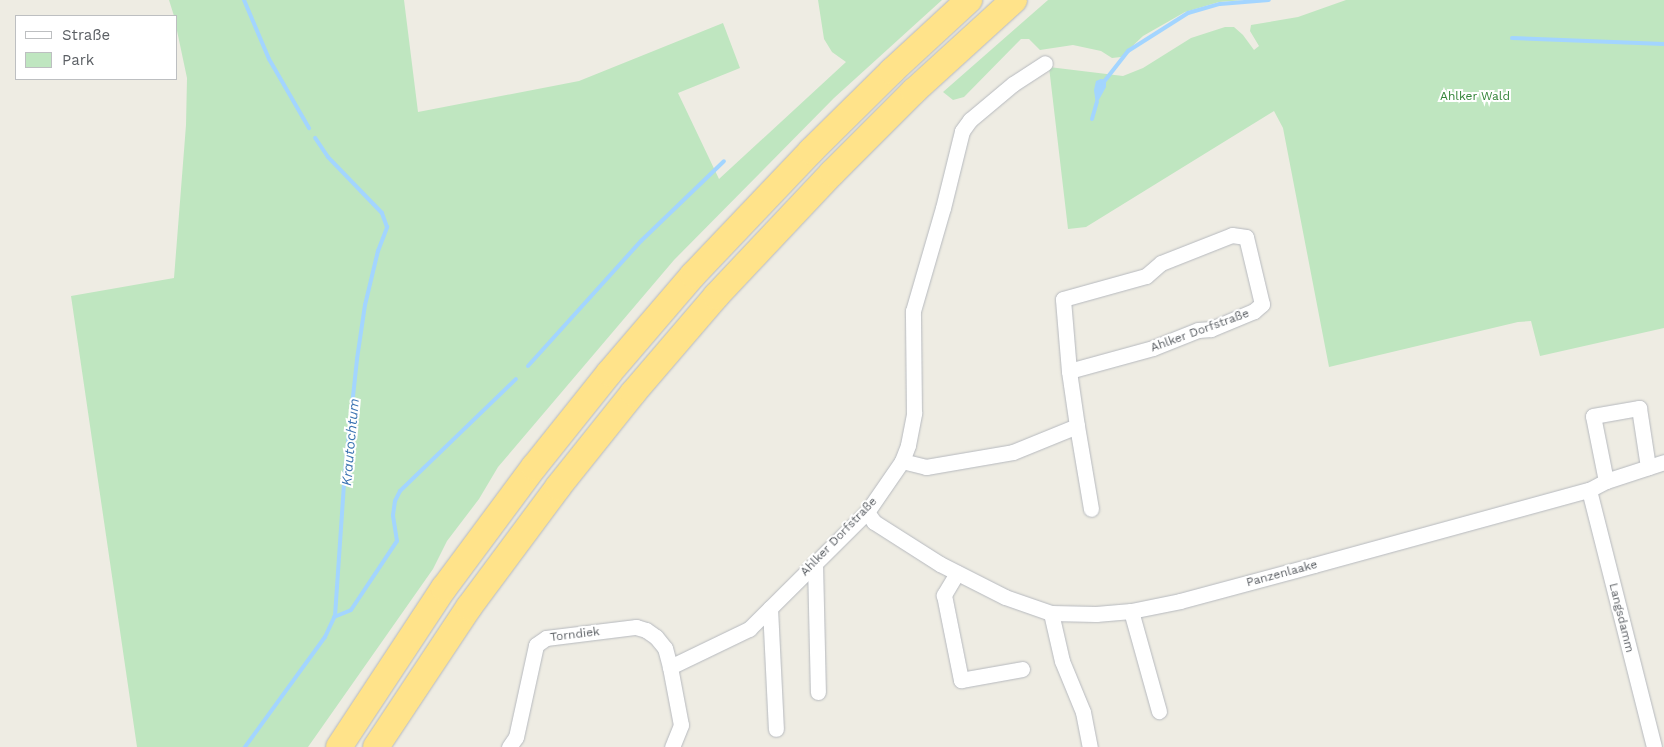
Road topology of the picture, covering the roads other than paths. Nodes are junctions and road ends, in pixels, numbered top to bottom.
1 (969, 0) edge
2 (1014, 0) edge
3 (1045, 62) dead end
4 (1069, 371) junction
5 (1077, 426) junction
6 (902, 461) junction
7 (1664, 462) edge
8 (1648, 467) junction
9 (1606, 481) junction
10 (1589, 490) junction
11 (1091, 509) dead end
12 (867, 512) junction
13 (815, 564) junction
14 (957, 573) junction
15 (770, 608) junction
16 (1131, 611) junction
17 (1051, 613) junction
18 (670, 667) junction
19 (1022, 669) dead end
20 (818, 692) dead end
21 (368, 700) junction
22 (1159, 711) dead end
23 (776, 729) dead end
24 (319, 747) edge
25 (339, 747) edge
26 (376, 747) edge
27 (509, 747) edge
28 (672, 747) edge
29 (1090, 747) edge
30 (1654, 747) edge

1 - 21 highway
2 - 26 highway
3 - 6 street, Ahlker Dorfstraße
4 - 4 street, Ahlker Dorfstraße
4 - 5 street, Ahlker Dorfstraße
5 - 6 street
5 - 11 street, Ahlker Dorfstraße
6 - 12 street, Ahlker Dorfstraße
7 - 8 street, Panzenlaake
8 - 9 street, Panzenlaake
8 - 9 street
9 - 10 street, Panzenlaake
10 - 16 street, Panzenlaake
10 - 30 street, Langsdamm
12 - 13 street, Ahlker Dorfstraße
12 - 14 street, Panzenlaake
13 - 15 street, Ahlker Dorfstraße
13 - 20 street
14 - 17 street, Panzenlaake
14 - 19 street
15 - 18 street, Ahlker Dorfstraße
15 - 23 street
16 - 17 street, Panzenlaake
16 - 22 street
17 - 29 street
18 - 27 street, Torndiek
18 - 28 street, Torndiek
21 - 24 highway
21 - 25 highway

